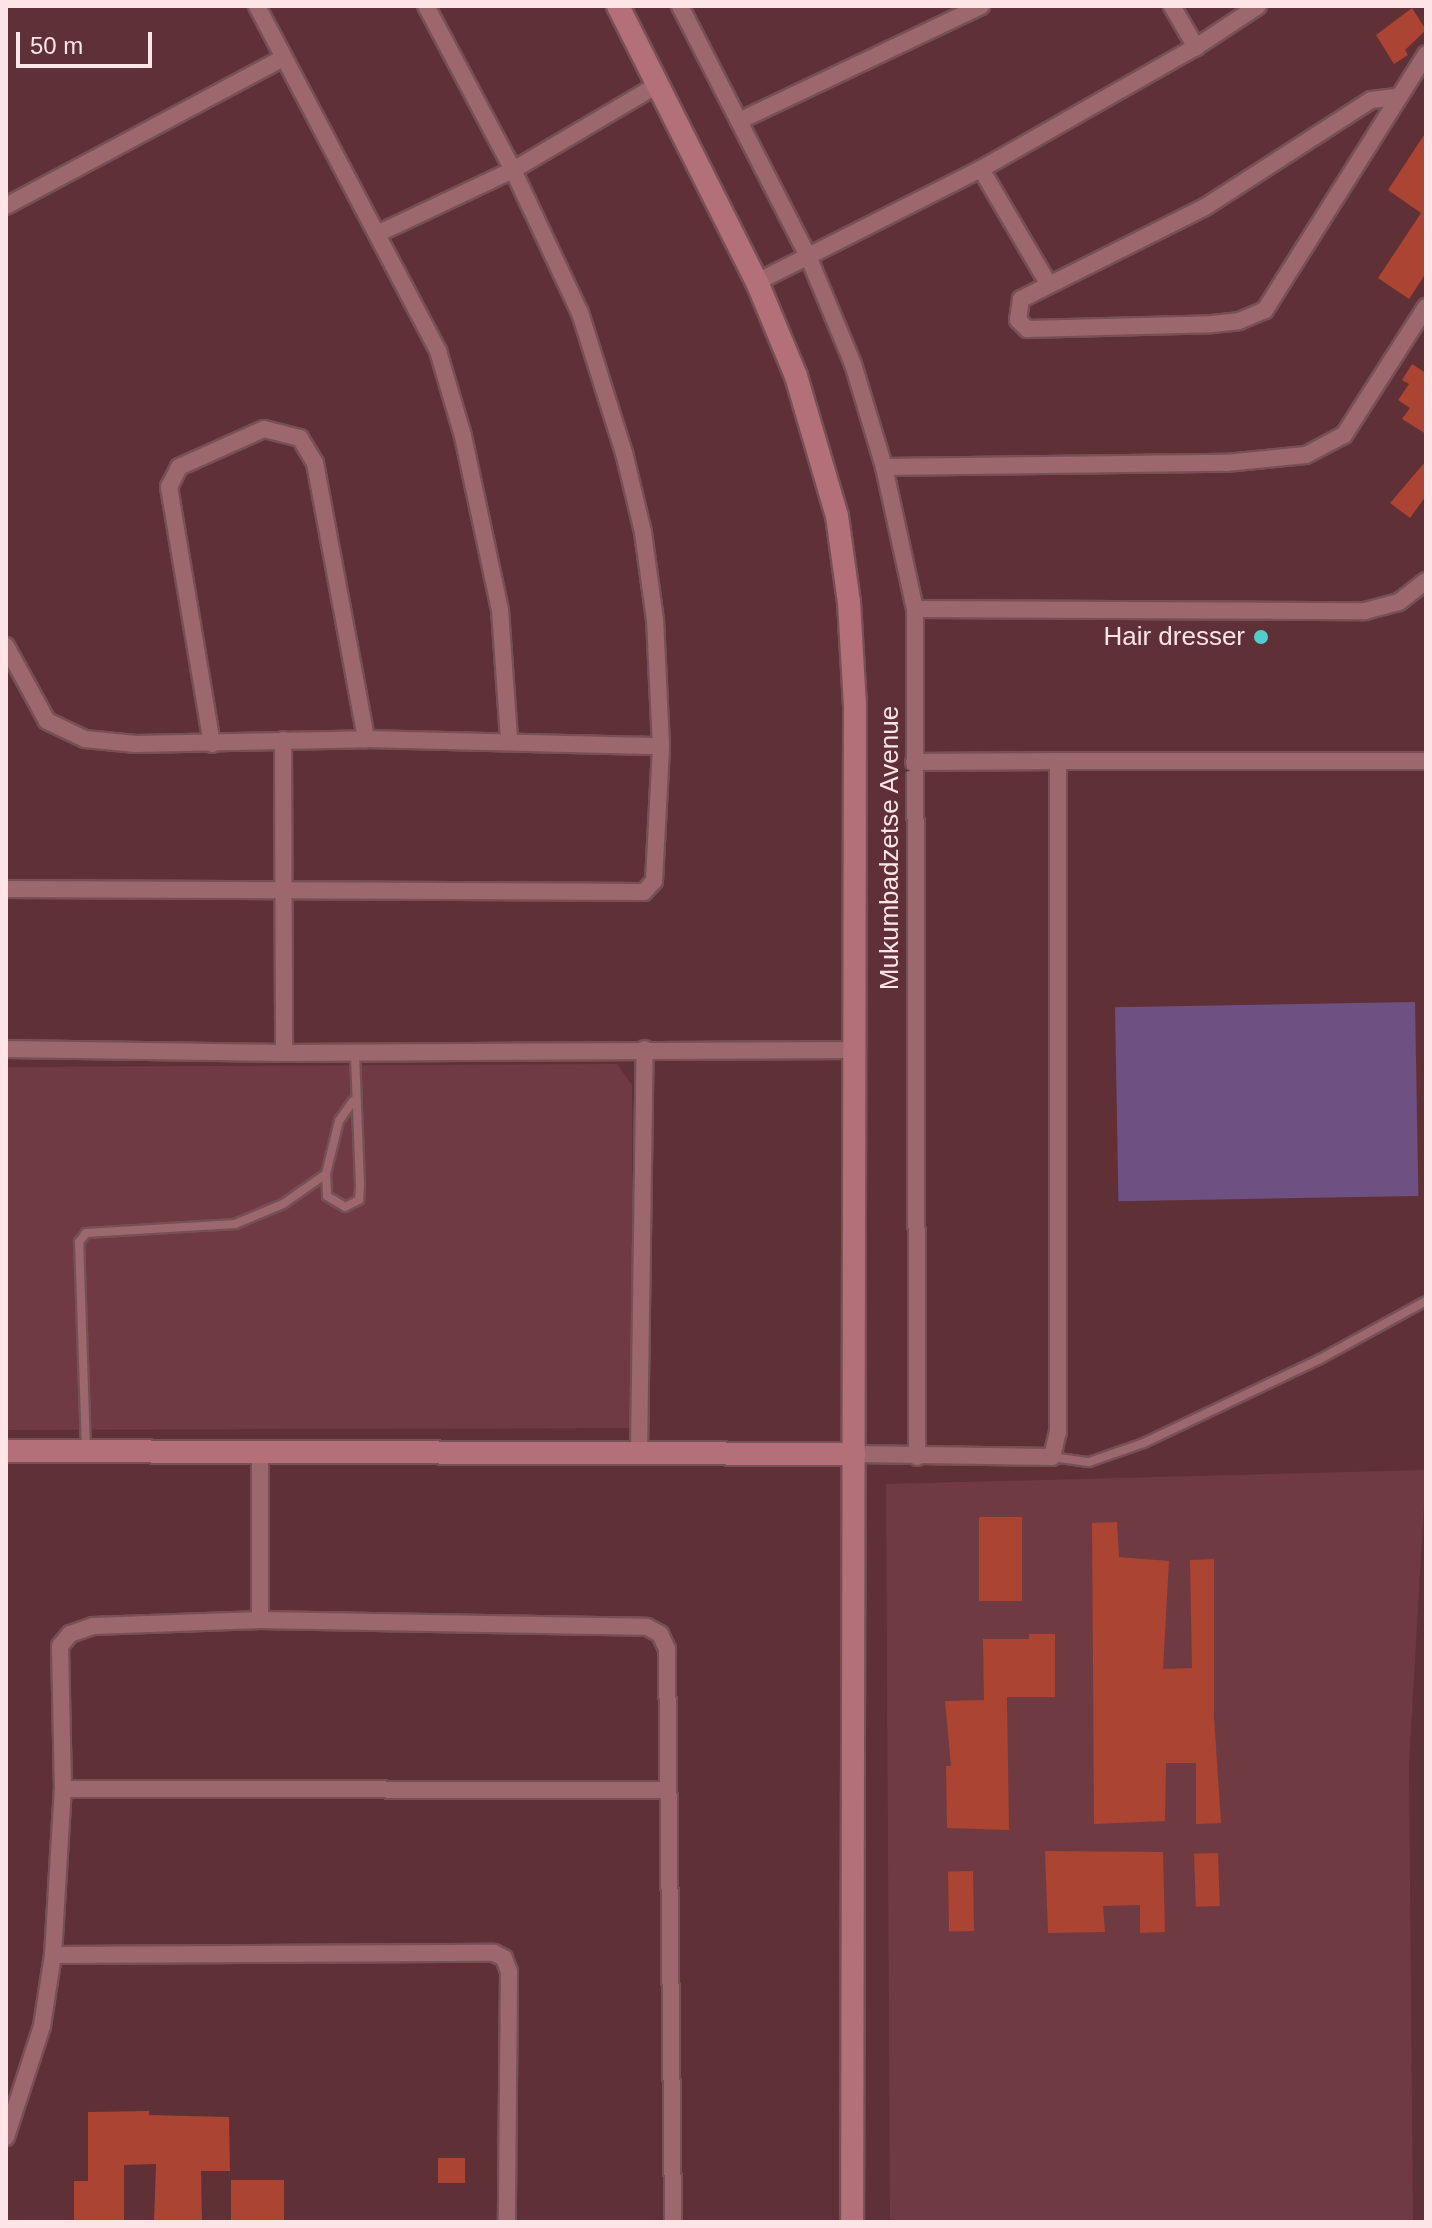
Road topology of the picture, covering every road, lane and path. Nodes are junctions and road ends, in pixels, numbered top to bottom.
1 (257, 6) edge
2 (426, 6) edge
3 (618, 6) edge
4 (680, 6) edge
5 (981, 6) edge
6 (1172, 6) edge
7 (1258, 6) edge
8 (1196, 47) junction
9 (1426, 54) edge
10 (283, 58) junction
11 (659, 84) junction
12 (1396, 97) junction
13 (739, 121) junction
14 (981, 169) junction
15 (513, 170) junction
16 (6, 206) edge
17 (379, 233) junction
18 (808, 256) junction
19 (757, 282) junction
20 (1049, 285) junction
21 (1426, 307) edge
22 (884, 467) junction
23 (1426, 581) edge
24 (915, 609) junction
25 (6, 646) edge
26 (366, 739) junction
27 (283, 740) junction
28 (509, 740) junction
29 (212, 744) junction
30 (661, 746) junction
31 (1058, 761) junction
32 (1426, 761) edge
33 (914, 762) junction
34 (6, 889) edge
35 (285, 892) junction
36 (6, 1049) edge
37 (645, 1049) junction
38 (853, 1050) junction
39 (355, 1052) junction
40 (284, 1053) junction
41 (353, 1101) junction
42 (326, 1174) junction
43 (1426, 1301) edge
44 (6, 1451) edge
45 (86, 1451) junction
46 (260, 1451) junction
47 (639, 1454) junction
48 (854, 1454) junction
49 (917, 1457) junction
50 (1052, 1457) junction
51 (260, 1620) junction
52 (63, 1789) junction
53 (667, 1790) junction
54 (53, 1955) junction
55 (6, 2137) edge
56 (507, 2222) edge
57 (673, 2222) edge
58 (852, 2222) edge

1 - 10 street
2 - 15 street
3 - 11 street
4 - 13 street, Mukumbadzetse Avenue
5 - 13 street
6 - 8 street
7 - 8 street
8 - 14 street
9 - 12 street
10 - 16 street
10 - 17 street
11 - 15 street
11 - 19 street
12 - 20 street
12 - 20 street
13 - 18 street, Mukumbadzetse Avenue
14 - 18 street
14 - 20 street
15 - 17 street
15 - 30 street
17 - 28 street
18 - 19 street
18 - 22 street, Mukumbadzetse Avenue
19 - 38 street
21 - 22 street
22 - 24 street, Mukumbadzetse Avenue
23 - 24 street
24 - 33 street, Mukumbadzetse Avenue
25 - 29 street
26 - 27 street
26 - 28 street
26 - 29 street
27 - 29 street
27 - 35 street
28 - 30 street
30 - 35 street
31 - 32 street
31 - 33 street
31 - 50 street
33 - 49 street, Mukumbadzetse Avenue
34 - 35 street
35 - 40 street
36 - 40 street
37 - 38 street
37 - 39 street
37 - 47 street
38 - 48 street
39 - 40 street
39 - 41 lane
41 - 42 lane
41 - 42 lane
42 - 45 lane
43 - 50 lane
44 - 45 street
45 - 46 street
46 - 47 street
46 - 51 street
47 - 48 street
48 - 49 street
48 - 58 street
49 - 50 street
51 - 52 street
51 - 53 street
52 - 53 street
52 - 54 street
53 - 57 street
54 - 55 street
54 - 56 street

